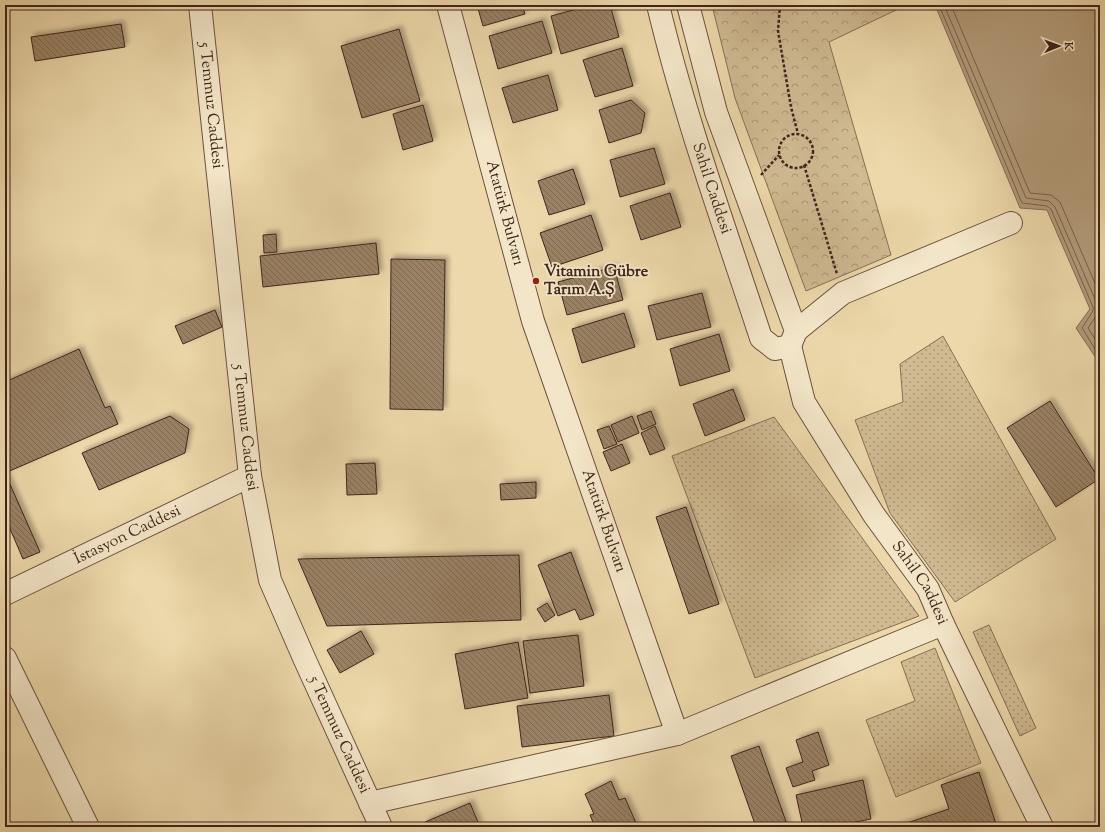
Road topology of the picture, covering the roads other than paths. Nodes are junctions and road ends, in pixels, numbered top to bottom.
1 (200, 5) edge
2 (448, 5) edge
3 (658, 5) edge
4 (688, 5) edge
5 (1011, 223) dead end
6 (793, 339) junction
7 (250, 476) junction
8 (5, 594) edge
9 (943, 624) junction
10 (5, 658) edge
11 (677, 734) junction
12 (370, 803) junction
13 (88, 827) edge
14 (380, 827) edge
15 (1042, 827) edge

1 - 7 street, 5 Temmuz Caddesi
2 - 11 street, Atatürk Bulvarı
3 - 6 street, Sahil Caddesi
4 - 6 street, Sahil Caddesi
5 - 6 street
6 - 9 street, Sahil Caddesi
7 - 8 street, İstasyon Caddesi
7 - 12 street, 5 Temmuz Caddesi
9 - 11 street
9 - 15 street, Sahil Caddesi
10 - 13 street
11 - 12 street
12 - 14 street, 5 Temmuz Caddesi

